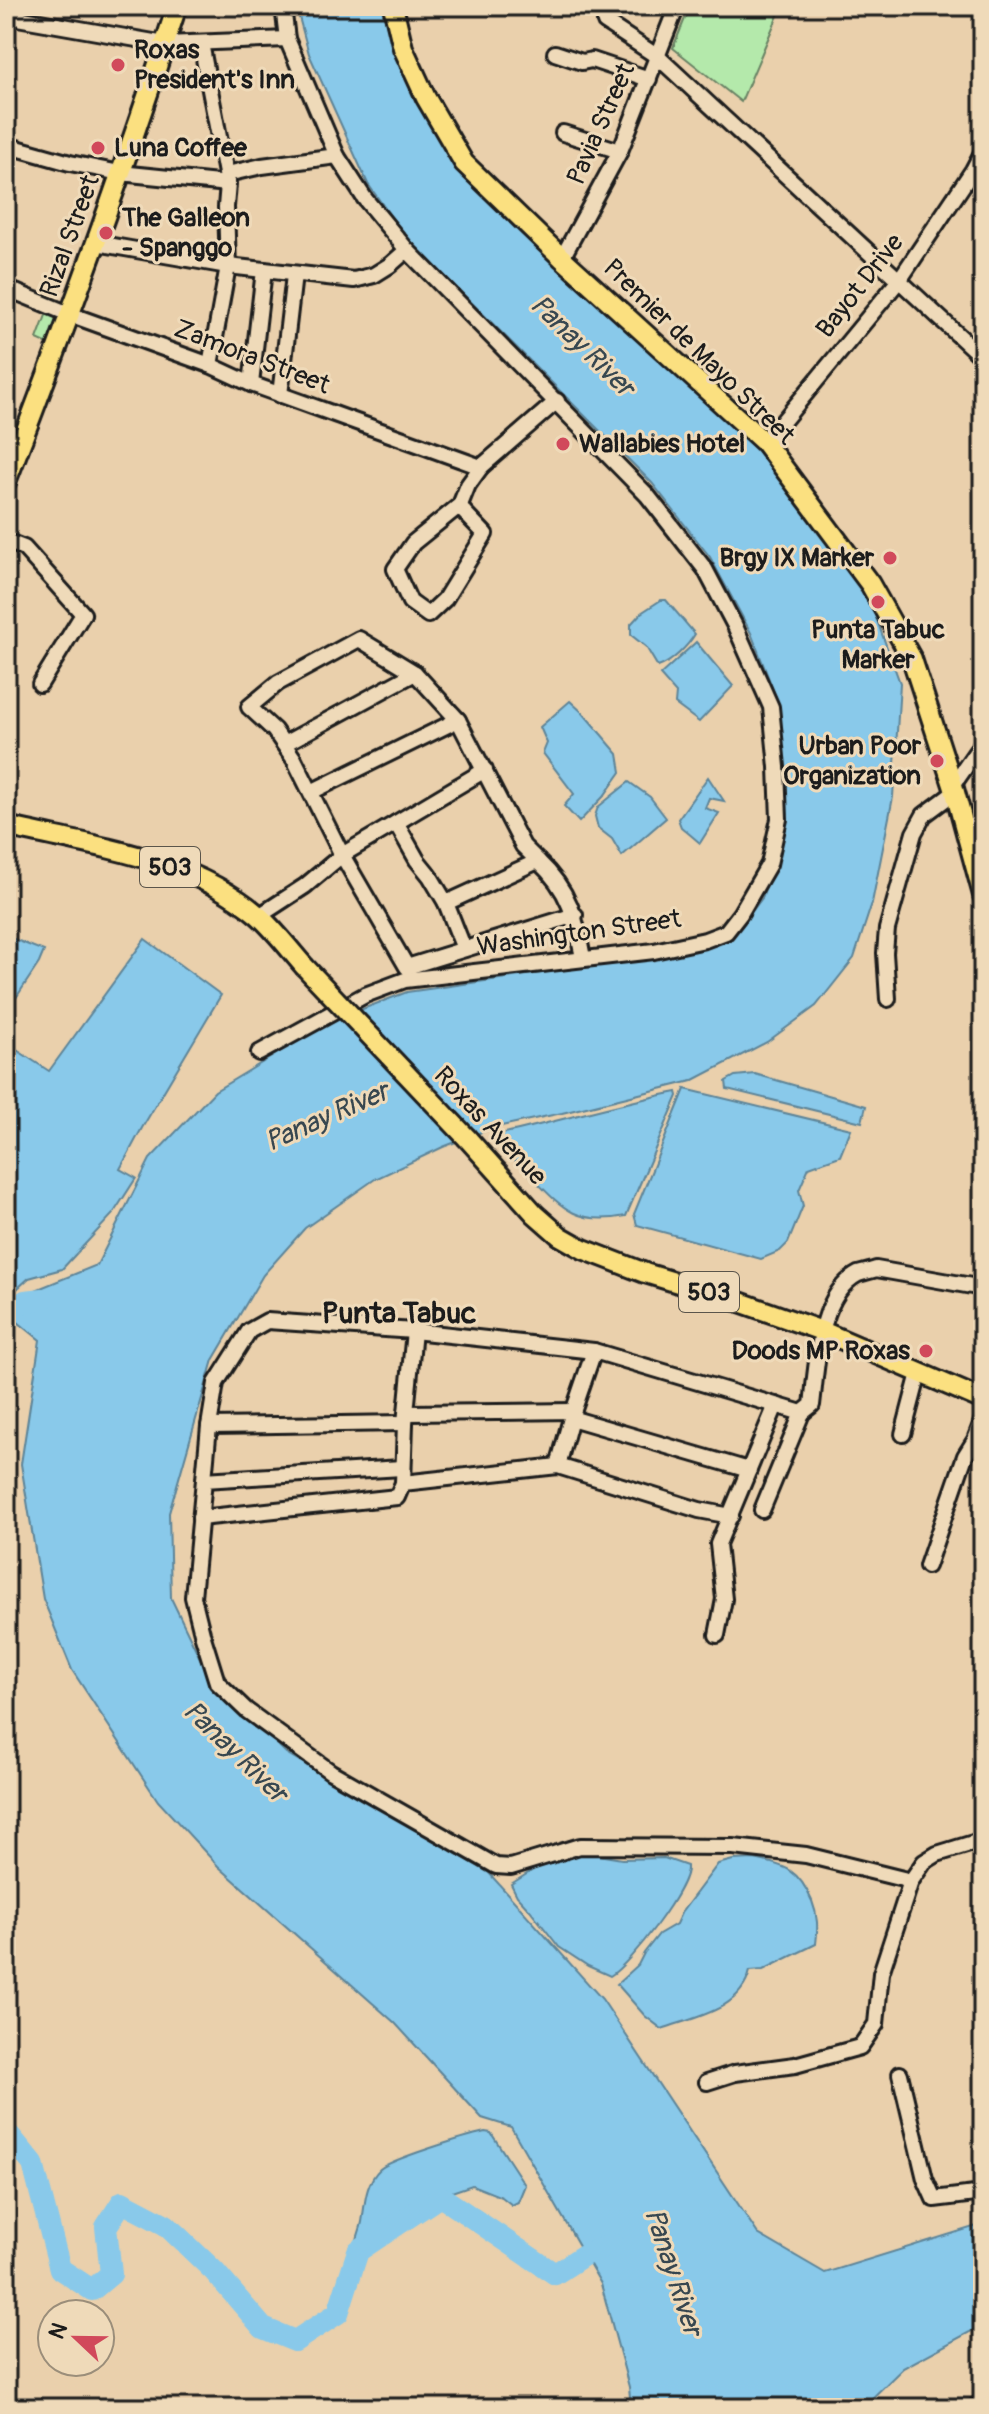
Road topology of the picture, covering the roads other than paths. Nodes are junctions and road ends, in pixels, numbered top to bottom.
1 (177, 6) edge
2 (283, 6) edge
3 (393, 6) edge
4 (677, 6) edge
5 (6, 16) edge
6 (605, 22) dead end
7 (287, 39) junction
8 (201, 43) junction
9 (165, 44) junction
10 (555, 53) dead end
11 (658, 57) junction
12 (649, 79) junction
13 (563, 133) dead end
14 (6, 145) edge
15 (620, 151) junction
16 (983, 151) edge
17 (337, 156) junction
18 (120, 173) junction
19 (228, 179) junction
20 (96, 243) junction
21 (407, 250) junction
22 (562, 258) junction
23 (228, 266) junction
24 (264, 270) junction
25 (294, 275) junction
26 (900, 279) junction
27 (6, 288) edge
28 (69, 314) junction
29 (983, 358) edge
30 (210, 365) junction
31 (251, 384) junction
32 (280, 395) junction
33 (557, 401) junction
34 (765, 443) junction
35 (12, 446) edge
36 (481, 467) junction
37 (6, 482) edge
38 (460, 505) junction
39 (6, 541) edge
40 (415, 673) junction
41 (40, 684) dead end
42 (458, 720) junction
43 (983, 742) edge
44 (284, 744) junction
45 (485, 770) junction
46 (954, 788) junction
47 (311, 792) junction
48 (396, 823) junction
49 (6, 826) edge
50 (342, 855) junction
51 (538, 861) junction
52 (979, 866) edge
53 (983, 895) edge
54 (446, 903) junction
55 (575, 915) junction
56 (259, 916) junction
57 (464, 949) junction
58 (583, 958) junction
59 (888, 999) dead end
60 (259, 1053) dead end
61 (983, 1288) edge
62 (414, 1331) junction
63 (822, 1331) junction
64 (594, 1351) junction
65 (919, 1373) junction
66 (983, 1400) edge
67 (776, 1405) junction
68 (802, 1413) junction
69 (572, 1414) junction
70 (406, 1418) junction
71 (983, 1419) edge
72 (209, 1426) junction
73 (903, 1434) dead end
74 (558, 1466) junction
75 (749, 1470) junction
76 (403, 1476) junction
77 (204, 1480) junction
78 (762, 1510) dead end
79 (731, 1516) junction
80 (200, 1518) junction
81 (927, 1566) dead end
82 (717, 1635) dead end
83 (983, 1840) edge
84 (911, 1881) junction
85 (900, 2074) dead end
86 (707, 2082) dead end
87 (983, 2193) edge
88 (983, 2402) edge
89 (973, 2408) edge

1 - 9 main road, Rizal Street
2 - 7 street, Washington Street
3 - 22 main road, Premier de Mayo Street
4 - 11 street, Pavia Street
5 - 9 street
6 - 11 street
7 - 8 street
7 - 17 street, Washington Street
8 - 9 street
8 - 19 street
9 - 18 main road, Rizal Street
10 - 12 street
11 - 12 street, Pavia Street
11 - 26 street
12 - 15 street, Pavia Street
13 - 15 street
14 - 18 street
15 - 22 street, Pavia Street
16 - 26 street, Bayot Drive
17 - 19 street
17 - 21 street, Washington Street
18 - 19 street
18 - 20 main road, Rizal Street
19 - 23 street
20 - 23 street
20 - 28 main road, Rizal Street
21 - 25 street
21 - 33 street, Washington Street
22 - 34 main road, Premier de Mayo Street
23 - 24 street
23 - 30 street
24 - 25 street
24 - 31 street
25 - 32 street
26 - 29 street
26 - 34 street, Bayot Drive
27 - 28 street, Zamora Street
28 - 30 street, Zamora Street
28 - 35 main road, Rizal Street
30 - 31 street, Zamora Street
31 - 32 street, Zamora Street
32 - 36 street, Zamora Street
33 - 36 street
33 - 58 street, Washington Street
34 - 46 main road, Premier de Mayo Street
35 - 37 main road, Rizal Street
36 - 38 street
38 - 38 street
39 - 41 street
40 - 42 street
40 - 44 street
40 - 44 street
42 - 45 street
42 - 47 street
43 - 46 street
44 - 47 street
45 - 48 street
45 - 51 street
46 - 52 main road, Premier de Mayo Street
46 - 59 street
47 - 50 street
48 - 50 street
48 - 54 street
49 - 56 main road, Roxas Avenue / 503
50 - 56 street
50 - 57 street
51 - 54 street
51 - 55 street
52 - 53 main road, Premier de Mayo Street
54 - 57 street
55 - 57 street
55 - 58 street
56 - 63 main road, Roxas Avenue / 503, bridge
58 - 60 street, Washington Street
61 - 63 street
62 - 64 street
62 - 70 street
62 - 72 street
63 - 65 main road, Roxas Avenue / 503
63 - 68 street
64 - 67 street
64 - 69 street
65 - 66 main road, Roxas Avenue / 503
65 - 73 street
67 - 68 street
67 - 75 street
68 - 78 street
69 - 70 street
69 - 74 street
69 - 75 street
70 - 72 street
70 - 76 street
71 - 81 street
72 - 77 street
74 - 76 street
74 - 79 street
75 - 79 street
76 - 77 street
76 - 80 street
77 - 80 street
79 - 82 street
80 - 84 street
83 - 84 street
84 - 86 street
85 - 87 street
88 - 89 street

